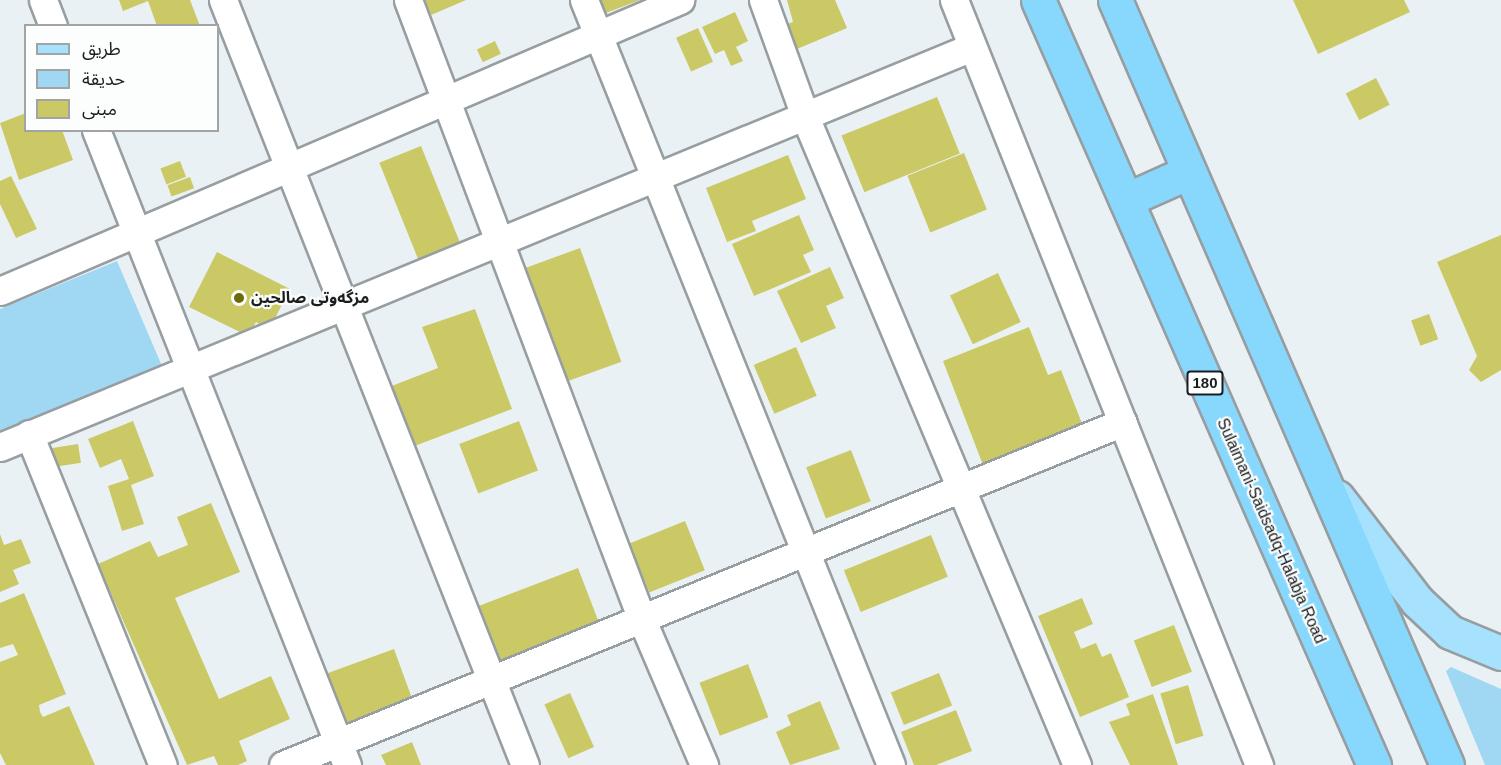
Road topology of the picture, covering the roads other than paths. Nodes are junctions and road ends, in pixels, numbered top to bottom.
1 (43, 0) edge
2 (223, 0) edge
3 (408, 0) edge
4 (584, 0) edge
5 (680, 0) edge
6 (763, 0) edge
7 (954, 0) edge
8 (1038, 0) edge
9 (1115, 0) edge
10 (52, 24) edge
11 (596, 32) junction
12 (972, 46) junction
13 (444, 97) junction
14 (806, 119) junction
15 (97, 132) edge
16 (288, 165) junction
17 (1190, 172) junction
18 (656, 181) junction
19 (1126, 200) junction
20 (137, 232) junction
21 (500, 243) junction
22 (0, 291) edge
23 (344, 307) junction
24 (190, 369) junction
25 (1123, 423) junction
26 (29, 435) junction
27 (0, 447) edge
28 (1318, 473) junction
29 (964, 490) junction
30 (804, 554) junction
31 (642, 620) junction
32 (1501, 653) edge
33 (492, 681) junction
34 (343, 754) edge
35 (163, 765) edge
36 (282, 765) edge
37 (525, 765) edge
38 (704, 765) edge
39 (891, 765) edge
40 (1077, 765) edge
41 (1259, 765) edge
42 (1374, 765) edge
43 (1447, 765) edge

1 - 10 street
2 - 16 street
3 - 13 street
4 - 11 street
5 - 11 street
6 - 14 street
7 - 12 street
8 - 19 highway, Sulaimani-Saidsadq-Halabja Road / 180
9 - 17 highway
11 - 13 street
11 - 18 street
12 - 14 street
12 - 25 street
13 - 16 street
13 - 21 street
14 - 18 street
14 - 29 street
15 - 20 street
16 - 20 street
16 - 23 street
17 - 19 highway
17 - 28 highway
18 - 21 street
18 - 30 street
19 - 42 highway, Sulaimani-Saidsadq-Halabja Road / 180
20 - 22 street
20 - 24 street
21 - 23 street
21 - 31 street
23 - 24 street
23 - 33 street
24 - 26 street
24 - 34 street
25 - 29 street
25 - 41 street
26 - 27 street
26 - 35 street
28 - 32 main road
28 - 43 highway
29 - 30 street
29 - 40 street
30 - 31 street
30 - 39 street
31 - 33 street
31 - 38 street
33 - 34 street
33 - 37 street
34 - 36 street

